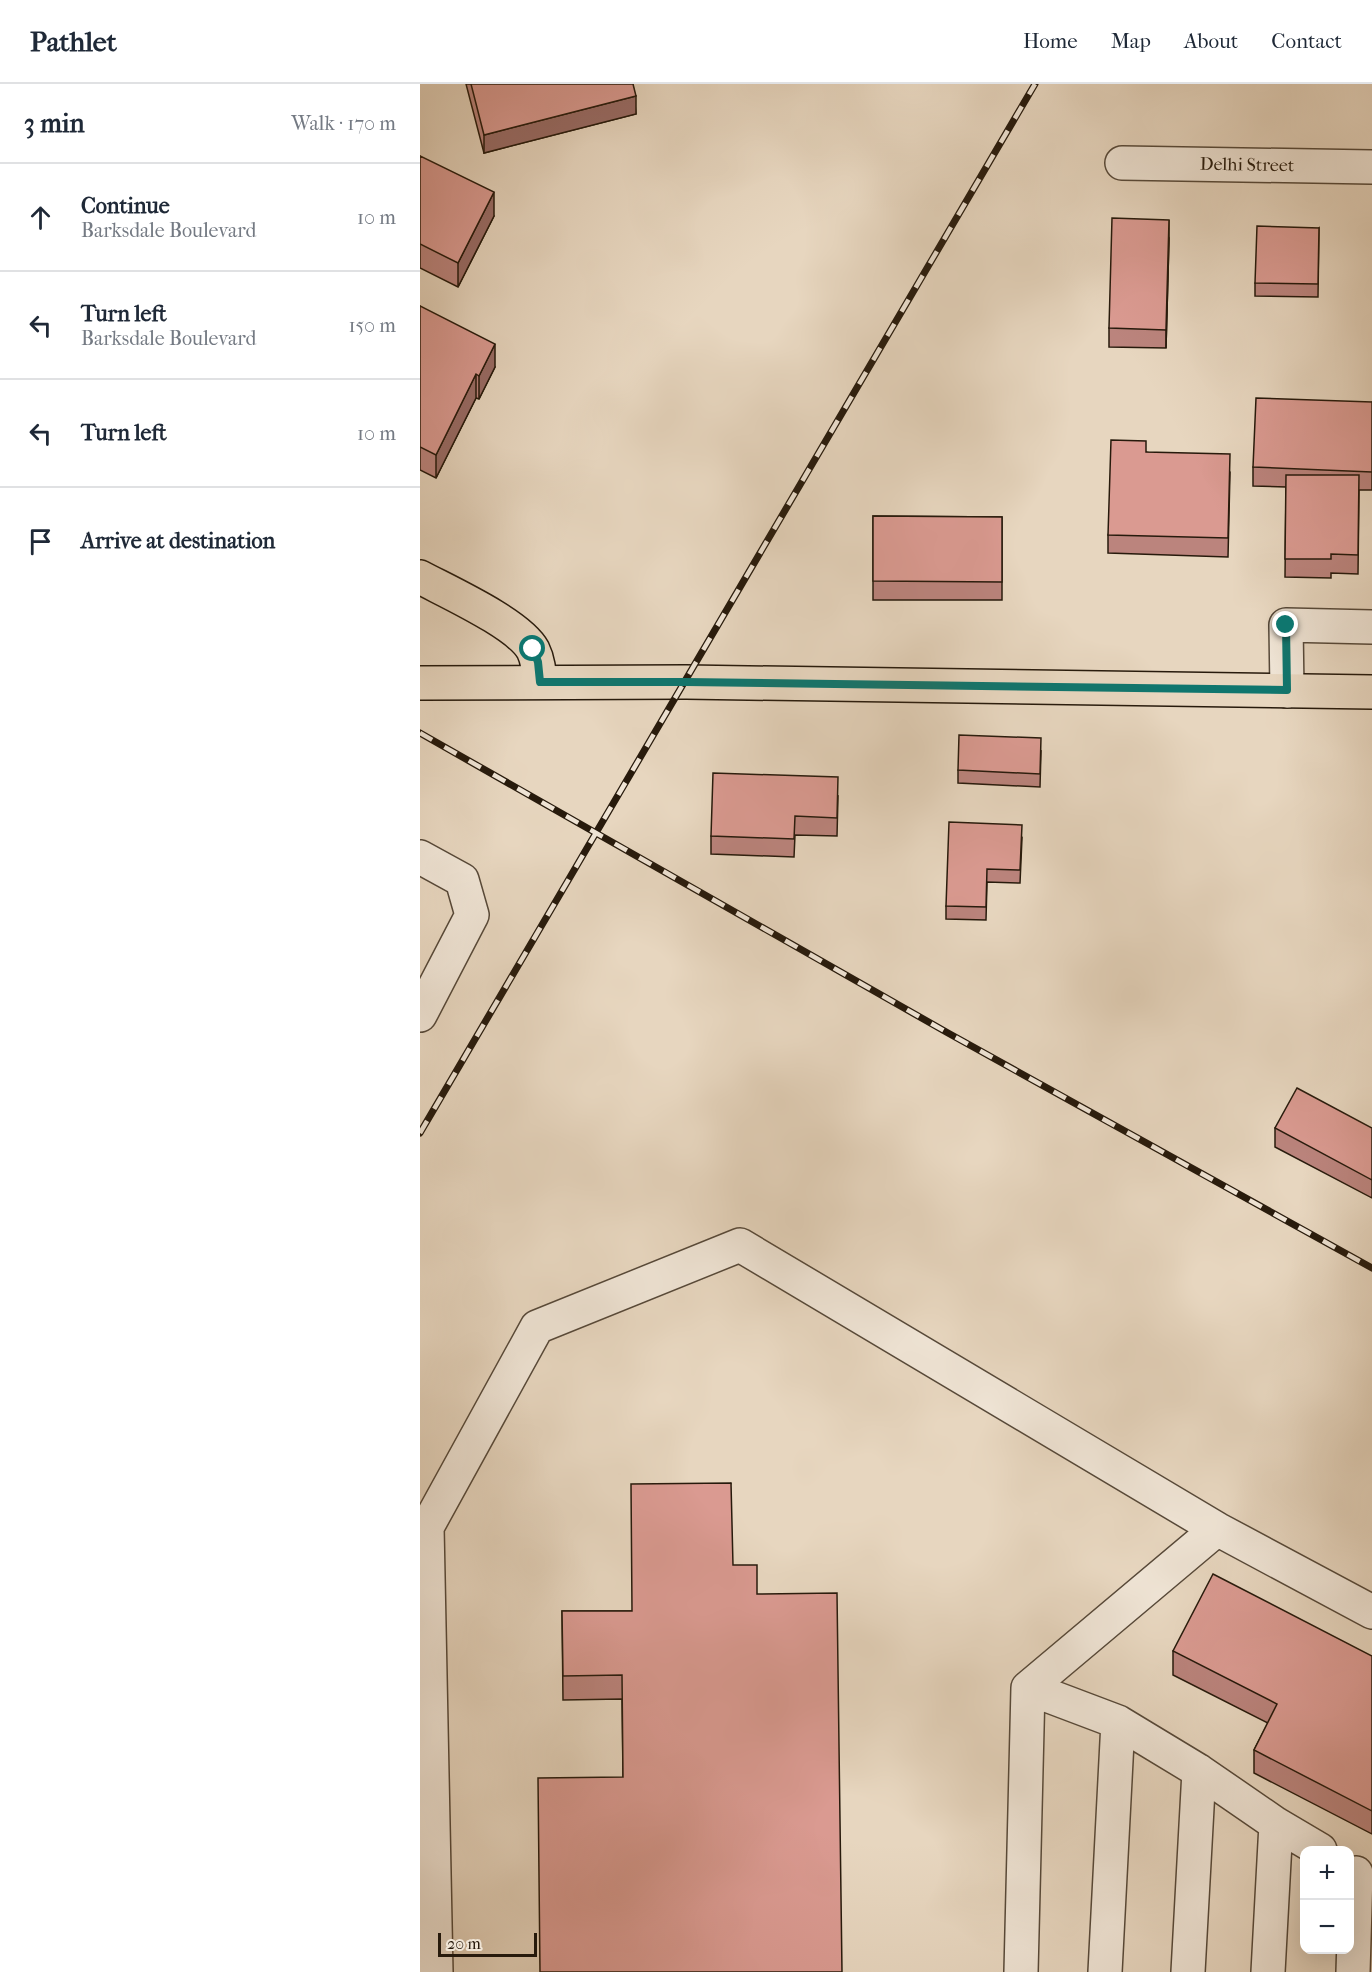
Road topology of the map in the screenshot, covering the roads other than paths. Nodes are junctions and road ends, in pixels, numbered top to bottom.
1 (1122, 163) dead end
2 (1372, 167) edge
3 (420, 577) edge
4 (1372, 627) edge
5 (540, 682) junction
6 (420, 683) edge
7 (1287, 690) junction
8 (1372, 692) edge
9 (420, 857) edge
10 (420, 1015) edge
11 (1217, 1529) junction
12 (1372, 1612) edge
13 (1028, 1688) junction
14 (1118, 1722) junction
15 (1199, 1771) junction
16 (1276, 1824) junction
17 (1312, 1846) edge
18 (1359, 1872) edge
19 (436, 1972) edge
20 (1021, 1972) edge
21 (1105, 1972) edge
22 (1188, 1972) edge
23 (1268, 1972) edge
24 (1353, 1972) edge

1 - 2 street, Delhi Street
3 - 5 main road
4 - 7 street
5 - 6 main road
5 - 7 main road
7 - 8 main road
9 - 10 street
11 - 12 street
11 - 13 street
11 - 19 street
13 - 14 street
13 - 20 street
14 - 15 street
14 - 21 street
15 - 16 street
15 - 22 street
16 - 17 street
16 - 23 street
18 - 24 street

